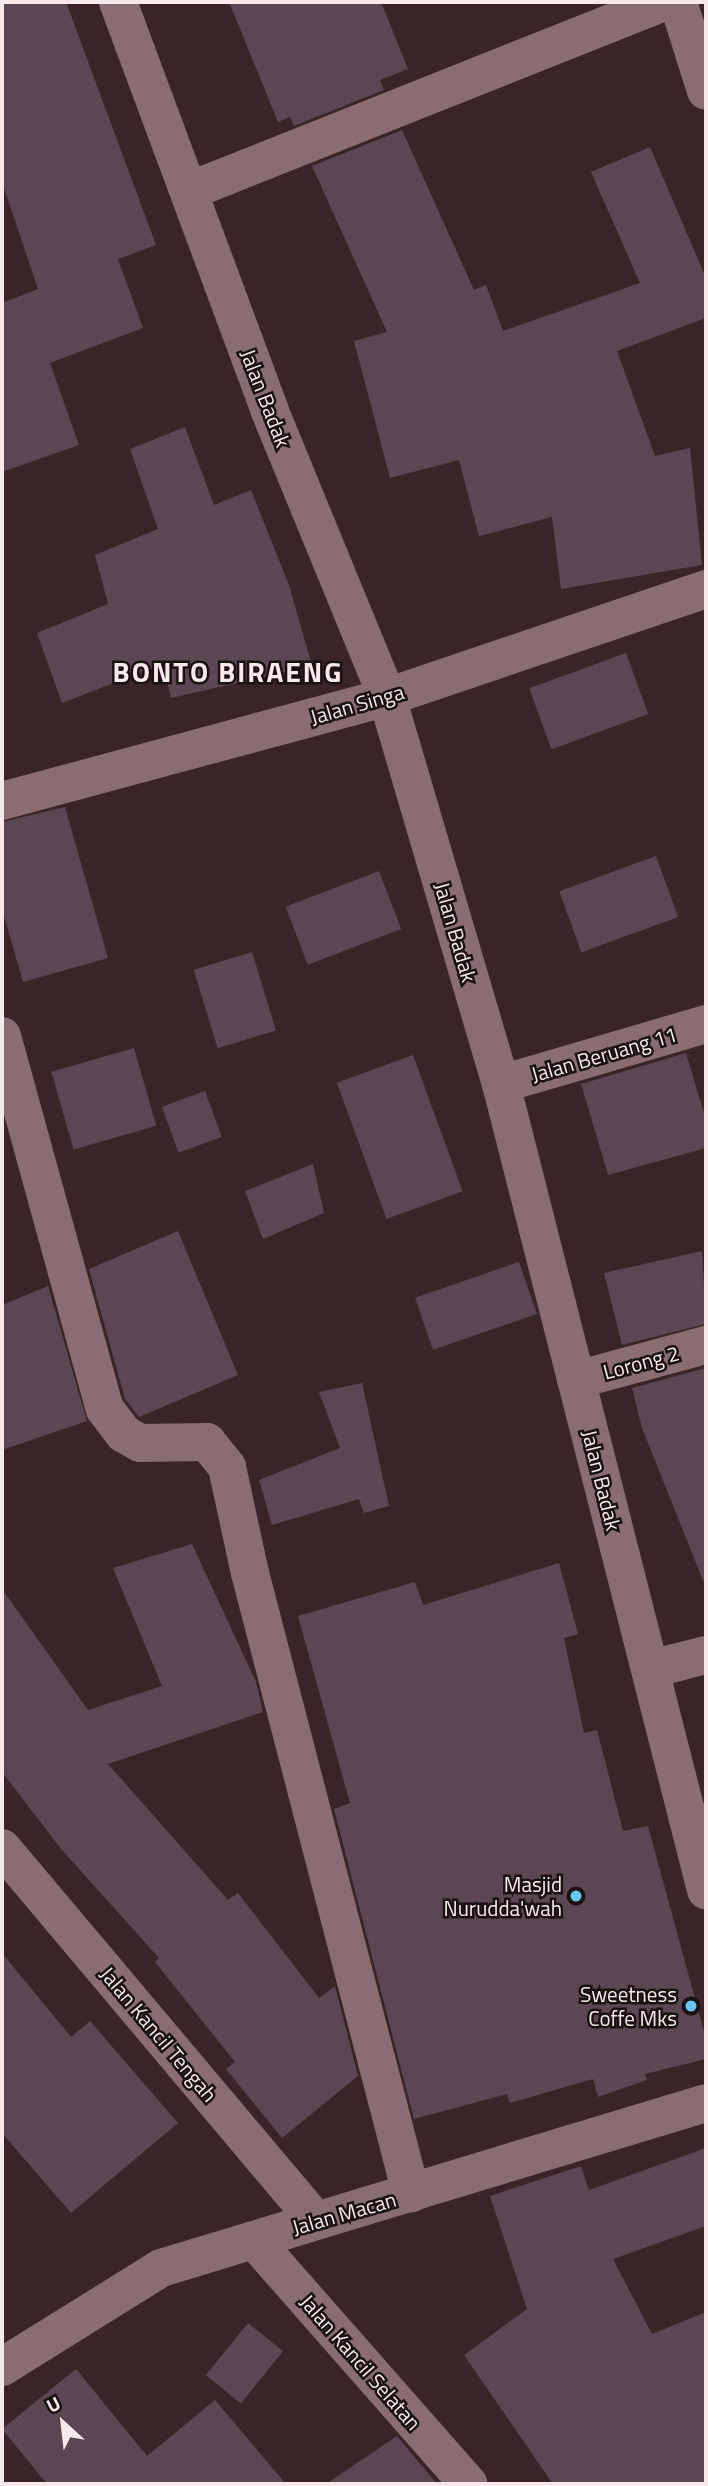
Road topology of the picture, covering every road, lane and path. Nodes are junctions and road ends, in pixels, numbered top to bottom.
1 (118, 2) edge
2 (664, 2) edge
3 (678, 2) edge
4 (706, 91) edge
5 (188, 191) junction
6 (706, 589) edge
7 (387, 697) junction
8 (2, 801) edge
9 (706, 1024) edge
10 (2, 1036) edge
11 (501, 1084) junction
12 (706, 1345) edge
13 (576, 1380) junction
14 (706, 1655) edge
15 (651, 1670) junction
16 (2, 1848) edge
17 (706, 1890) edge
18 (706, 2103) edge
19 (411, 2193) junction
20 (315, 2220) junction
21 (254, 2240) junction
22 (2, 2367) edge
23 (468, 2484) edge

1 - 5 street, Jalan Badak
2 - 5 street
3 - 4 street
5 - 7 street, Jalan Badak
6 - 7 street, Jalan Singa
7 - 8 street, Jalan Singa
7 - 11 street, Jalan Badak
9 - 11 street, Jalan Beruang 11
10 - 19 street
11 - 13 street, Jalan Badak
12 - 13 street, Lorong 2
13 - 15 street, Jalan Badak
14 - 15 street
15 - 17 street, Jalan Badak
16 - 20 street, Jalan Kancil Tengah
18 - 19 street, Jalan Macan
19 - 20 street, Jalan Macan
20 - 21 street, Jalan Macan
21 - 22 street, Jalan Macan
21 - 23 street, Jalan Kancil Selatan

